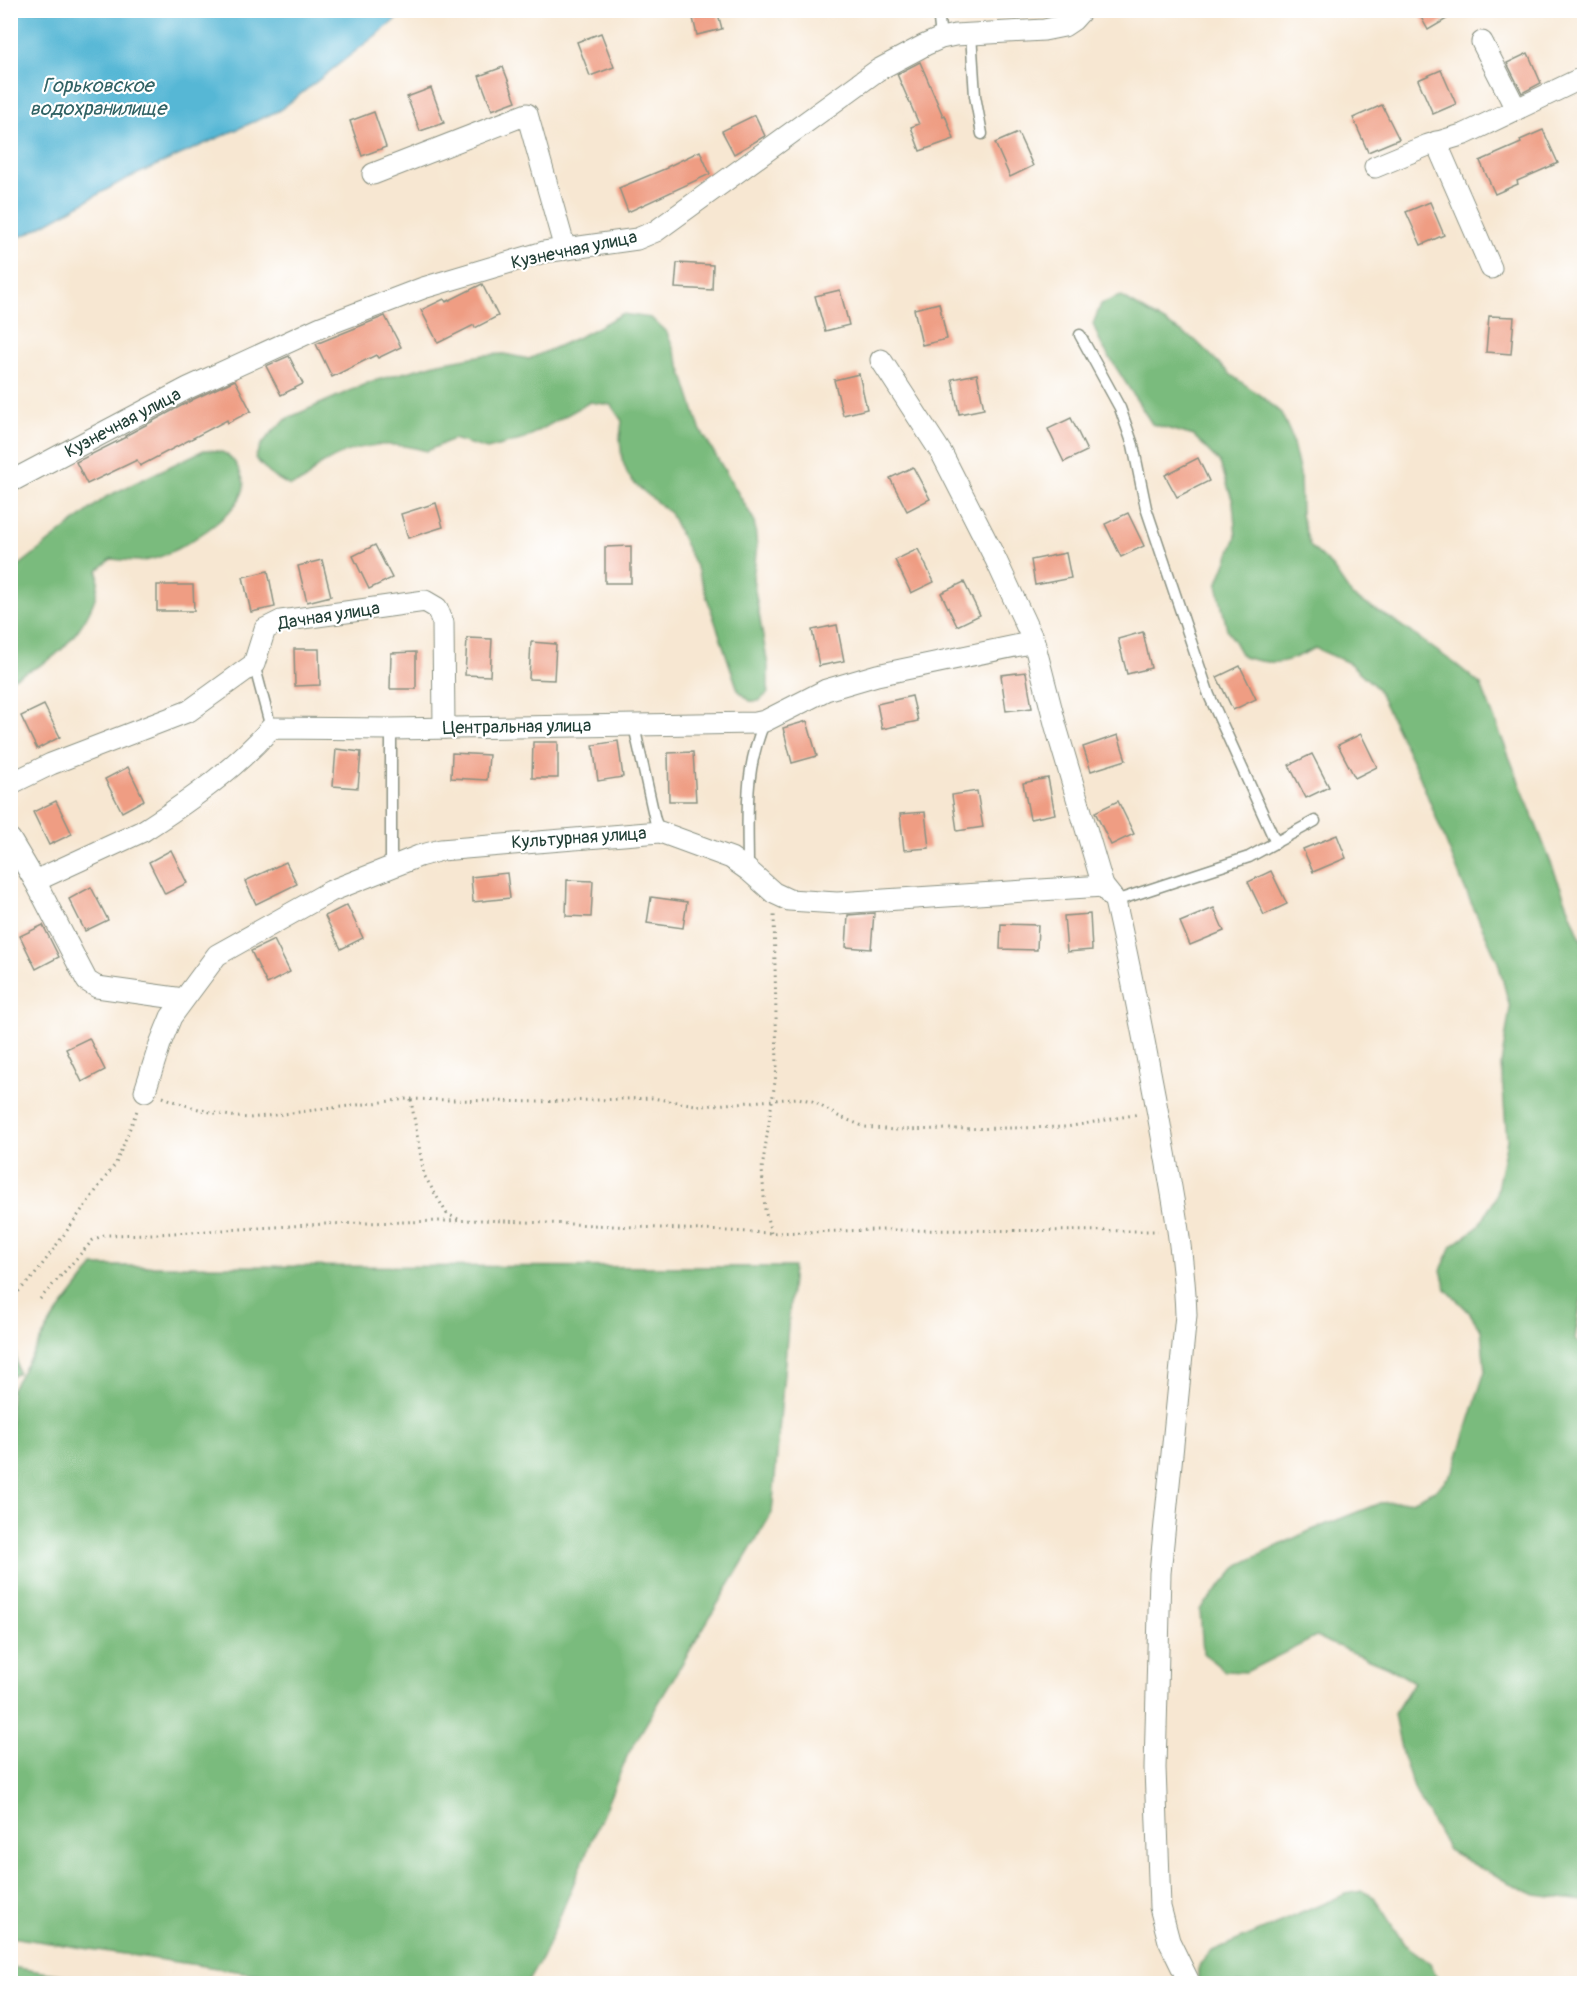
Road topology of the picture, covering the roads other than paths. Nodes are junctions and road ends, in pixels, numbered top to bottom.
1 (938, 10) edge
2 (1082, 10) edge
3 (971, 34) junction
4 (941, 38) junction
5 (1482, 42) dead end
6 (1584, 78) edge
7 (1516, 109) junction
8 (982, 134) dead end
9 (1437, 142) junction
10 (1375, 167) dead end
11 (373, 174) dead end
12 (565, 249) junction
13 (1491, 268) dead end
14 (1080, 335) dead end
15 (881, 360) dead end
16 (10, 482) edge
17 (1034, 642) junction
18 (254, 664) junction
19 (765, 720) junction
20 (634, 726) junction
21 (271, 728) junction
22 (444, 728) junction
23 (391, 729) junction
24 (10, 784) edge
25 (1315, 821) dead end
26 (660, 832) junction
27 (10, 839) edge
28 (1276, 843) junction
29 (391, 868) junction
30 (748, 870) junction
31 (35, 881) junction
32 (1109, 894) junction
33 (183, 999) junction
34 (145, 1091) road end
35 (1190, 1983) edge

1 - 4 lane
2 - 3 street, Кузнечная улица
3 - 4 street, Кузнечная улица
3 - 8 lane
4 - 12 street, Кузнечная улица
5 - 7 street
6 - 7 street
7 - 9 street
9 - 10 street
9 - 13 street
11 - 12 street
12 - 16 street, Кузнечная улица
14 - 28 lane
15 - 17 street
17 - 19 street, Центральная улица
17 - 32 street
18 - 21 lane
18 - 22 street, Дачная улица
18 - 24 street
19 - 20 street, Центральная улица
19 - 30 lane
20 - 22 street, Центральная улица
20 - 26 lane
21 - 23 street, Центральная улица
21 - 31 street
22 - 23 street, Центральная улица
23 - 29 lane
25 - 28 lane
26 - 29 street, Культурная улица
26 - 30 street, Культурная улица
27 - 31 street
28 - 32 lane
29 - 33 street, Культурная улица
30 - 32 street, Культурная улица
31 - 33 street
32 - 35 street
33 - 34 street, Культурная улица

